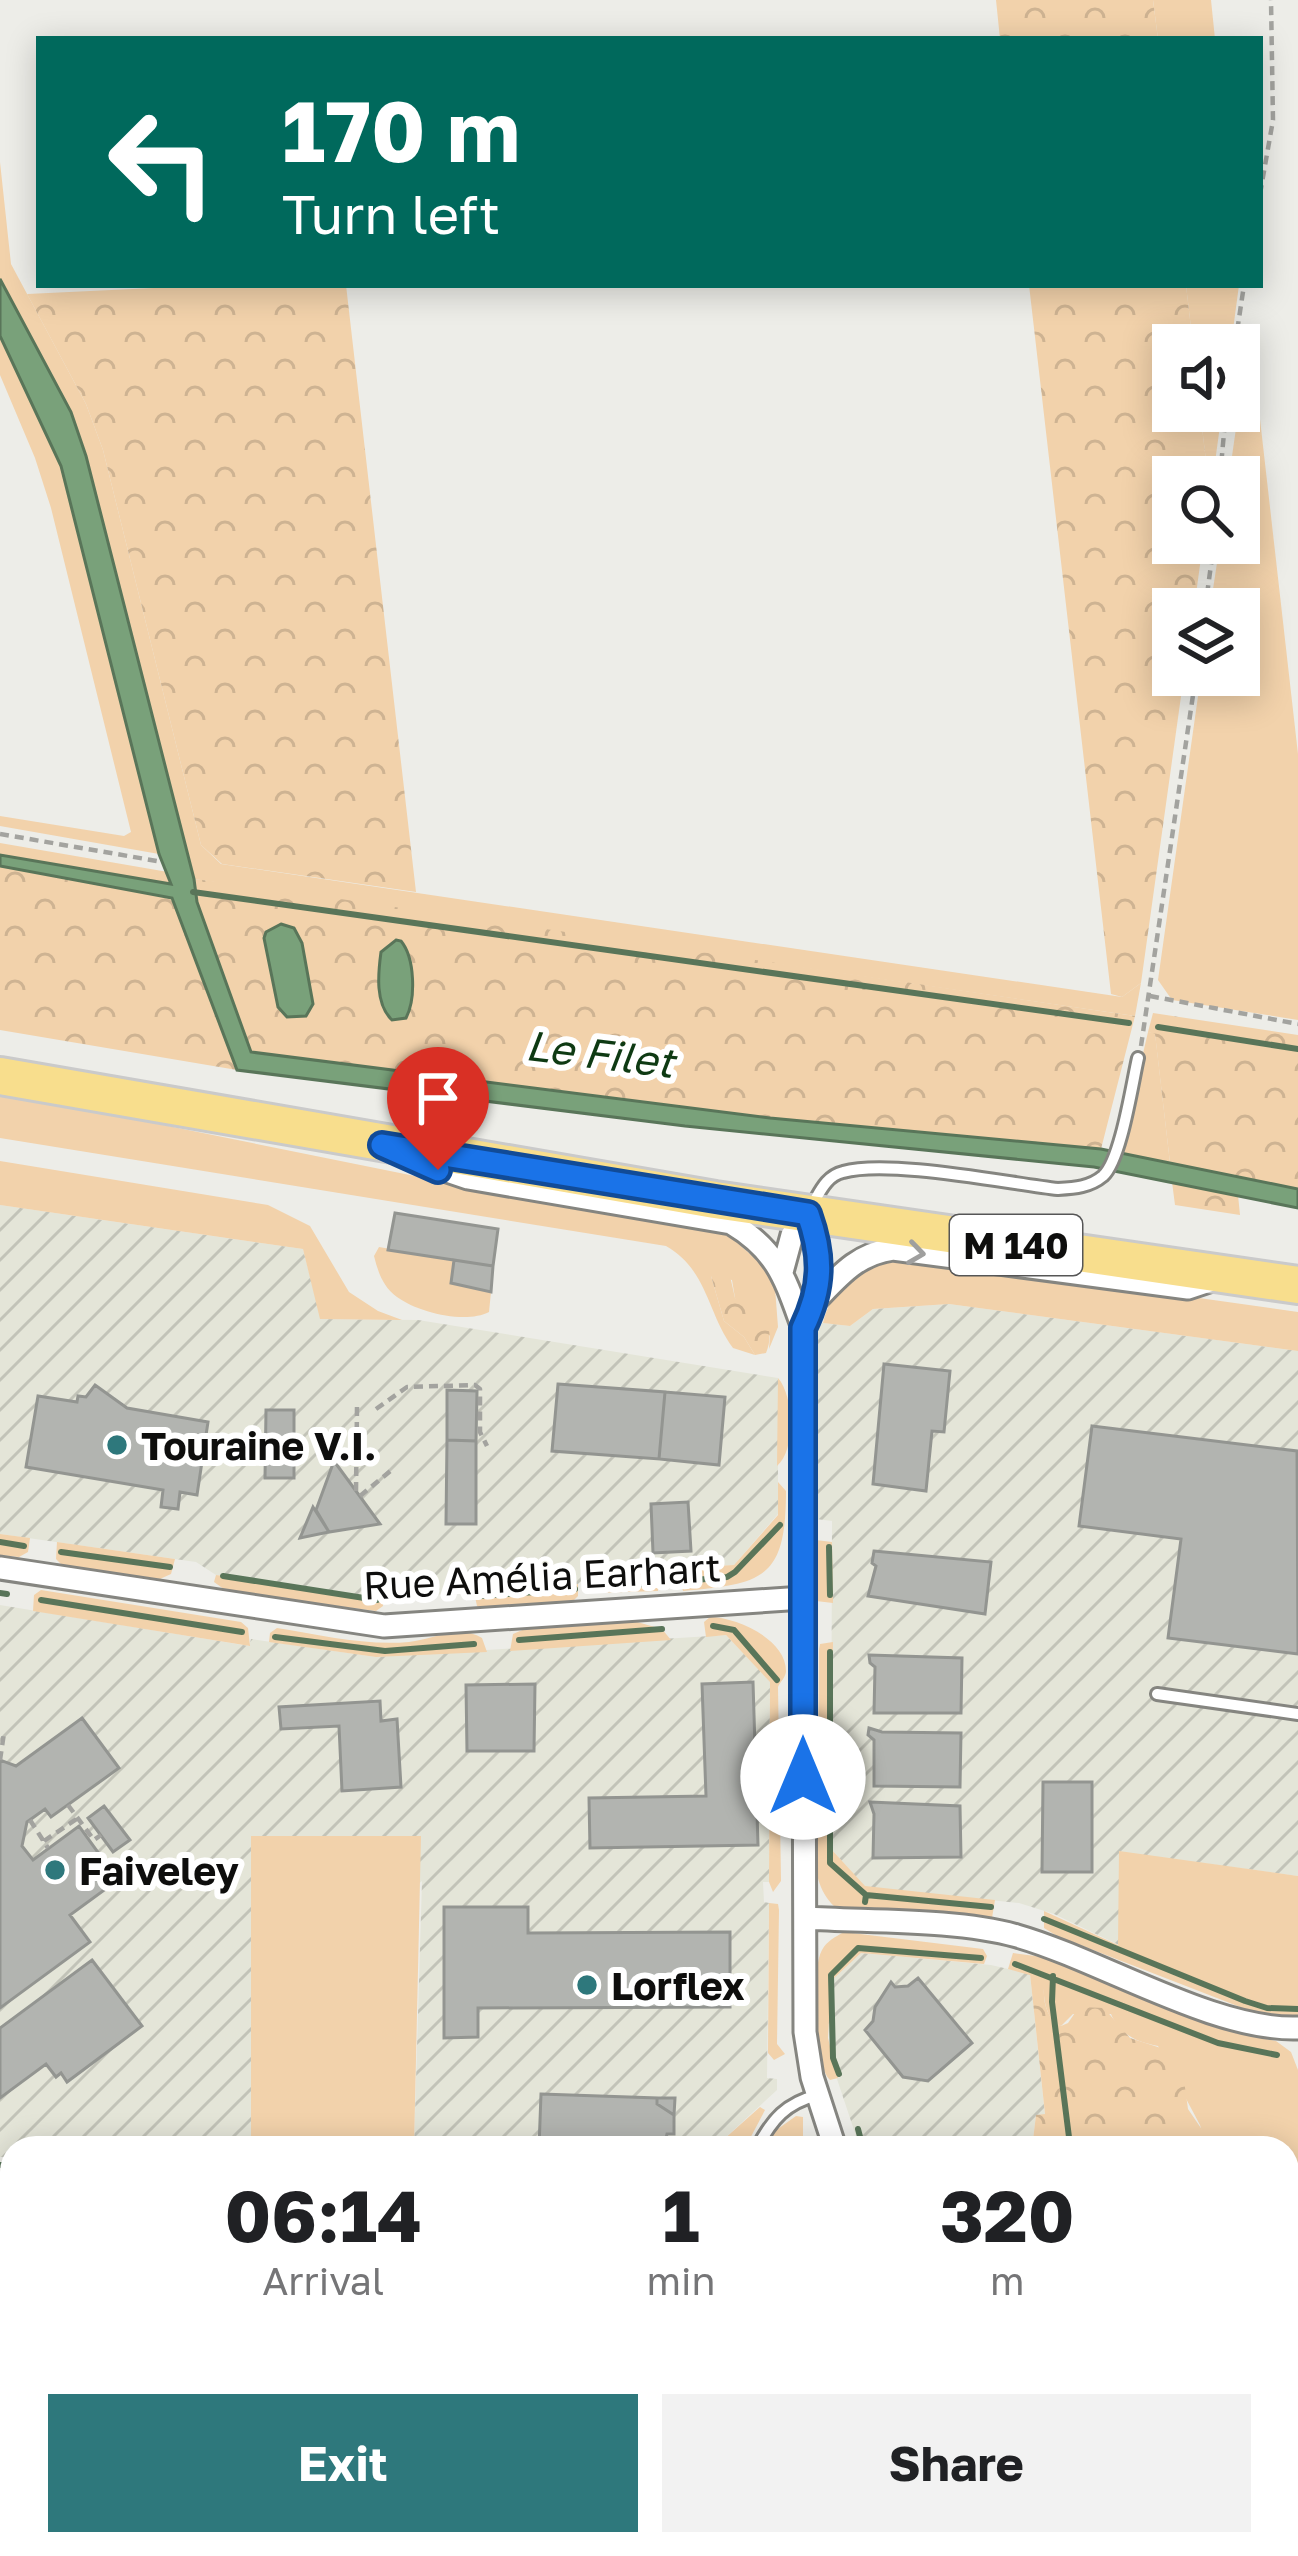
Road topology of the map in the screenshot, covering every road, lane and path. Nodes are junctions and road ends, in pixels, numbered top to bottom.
1 (1271, 0) edge
2 (1263, 177) edge
3 (1244, 288) edge
4 (1238, 324) edge
5 (1193, 696) edge
6 (0, 834) edge
7 (157, 861) dead end
8 (1150, 996) junction
9 (1298, 1024) edge
10 (1138, 1058) joint
11 (0, 1076) edge
12 (382, 1145) junction
13 (808, 1214) junction
14 (782, 1272) junction
15 (1224, 1276) junction
16 (1298, 1285) edge
17 (817, 1298) junction
18 (803, 1328) junction
19 (357, 1407) dead end
20 (376, 1409) dead end
21 (488, 1446) dead end
22 (394, 1468) dead end
23 (0, 1568) edge
24 (803, 1598) junction
25 (1157, 1694) dead end
26 (1298, 1714) edge
27 (4, 1732) dead end
28 (0, 1760) edge
29 (68, 1805) dead end
30 (78, 1818) junction
31 (29, 1820) dead end
32 (100, 1835) dead end
33 (805, 1918) junction
34 (1298, 2028) edge
35 (818, 2095) junction
36 (763, 2136) edge
37 (831, 2136) edge

1 - 2 path
3 - 4 path
5 - 8 path
6 - 7 path
8 - 9 path
8 - 10 path
10 - 13 lane
11 - 12 main road, M 140
12 - 13 main road, M 140
12 - 14 street
13 - 14 street
13 - 15 main road, M 140
13 - 17 street
14 - 18 street
15 - 16 main road, M 140
17 -> 15 street
17 - 18 street
18 - 24 street
19 - 22 path
20 - 21 path
23 - 24 street, Rue Amélia Earhart
24 - 33 street
25 - 26 lane
27 - 28 path
29 - 30 path
30 - 31 path
30 - 32 path
33 - 34 street
33 - 35 street
35 - 36 lane
35 - 37 street

